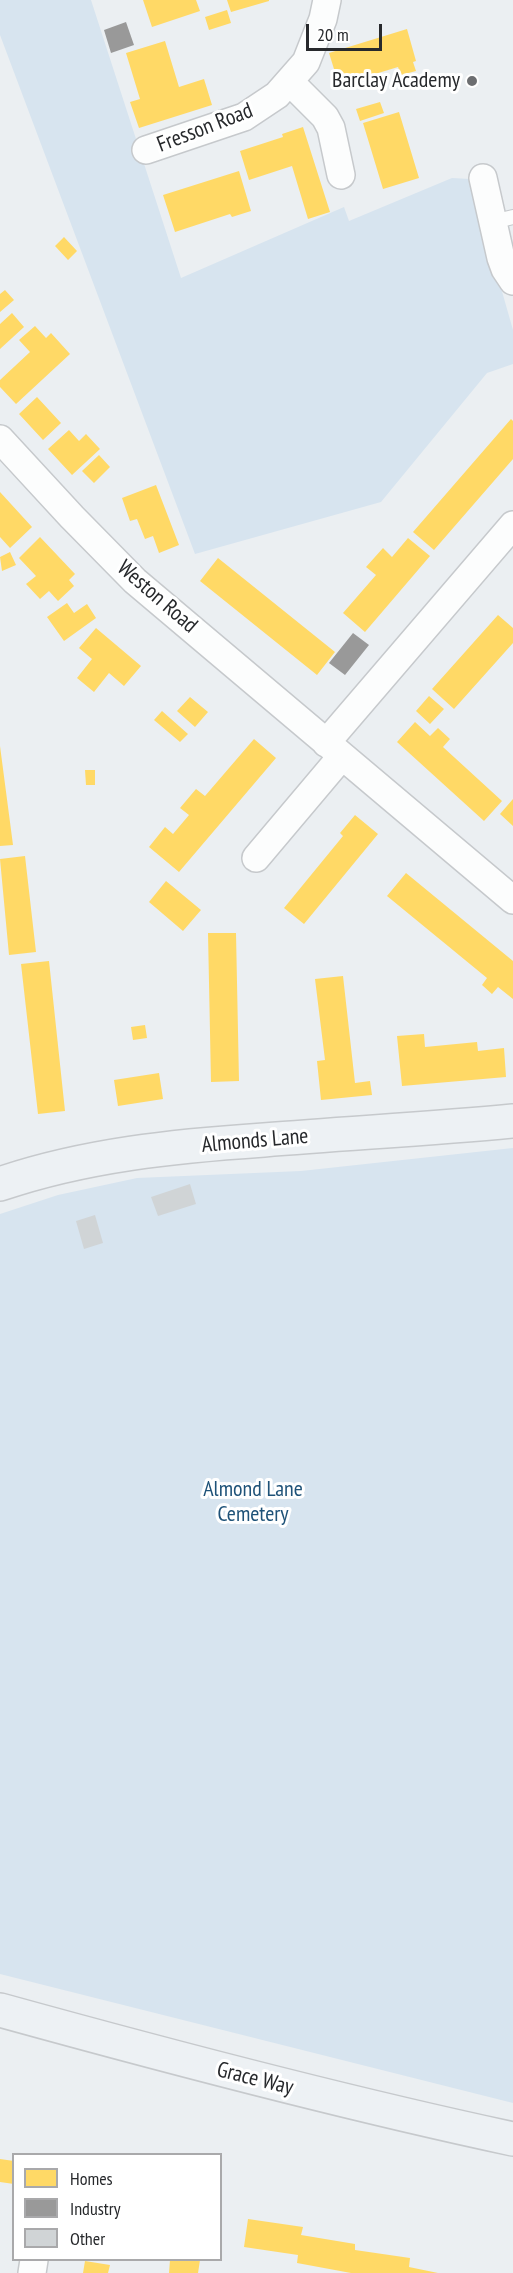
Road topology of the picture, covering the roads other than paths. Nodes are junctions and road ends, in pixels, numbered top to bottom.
1 (327, 0) edge
2 (290, 82) junction
3 (146, 150) dead end
4 (341, 175) dead end
5 (483, 178) dead end
6 (503, 219) edge
7 (513, 281) edge
8 (0, 439) edge
9 (513, 525) edge
10 (334, 750) junction
11 (256, 858) dead end
12 (513, 900) edge
13 (513, 1121) edge
14 (0, 1184) edge
15 (0, 2010) edge
16 (513, 2139) edge

1 - 2 street, Fresson Road
2 - 3 street, Fresson Road
2 - 4 street
5 - 6 street
6 - 7 street
8 - 10 street, Weston Road
9 - 10 street
10 - 11 street
10 - 12 street, Weston Road
13 - 14 street, Almonds Lane
15 - 16 street, Grace Way

